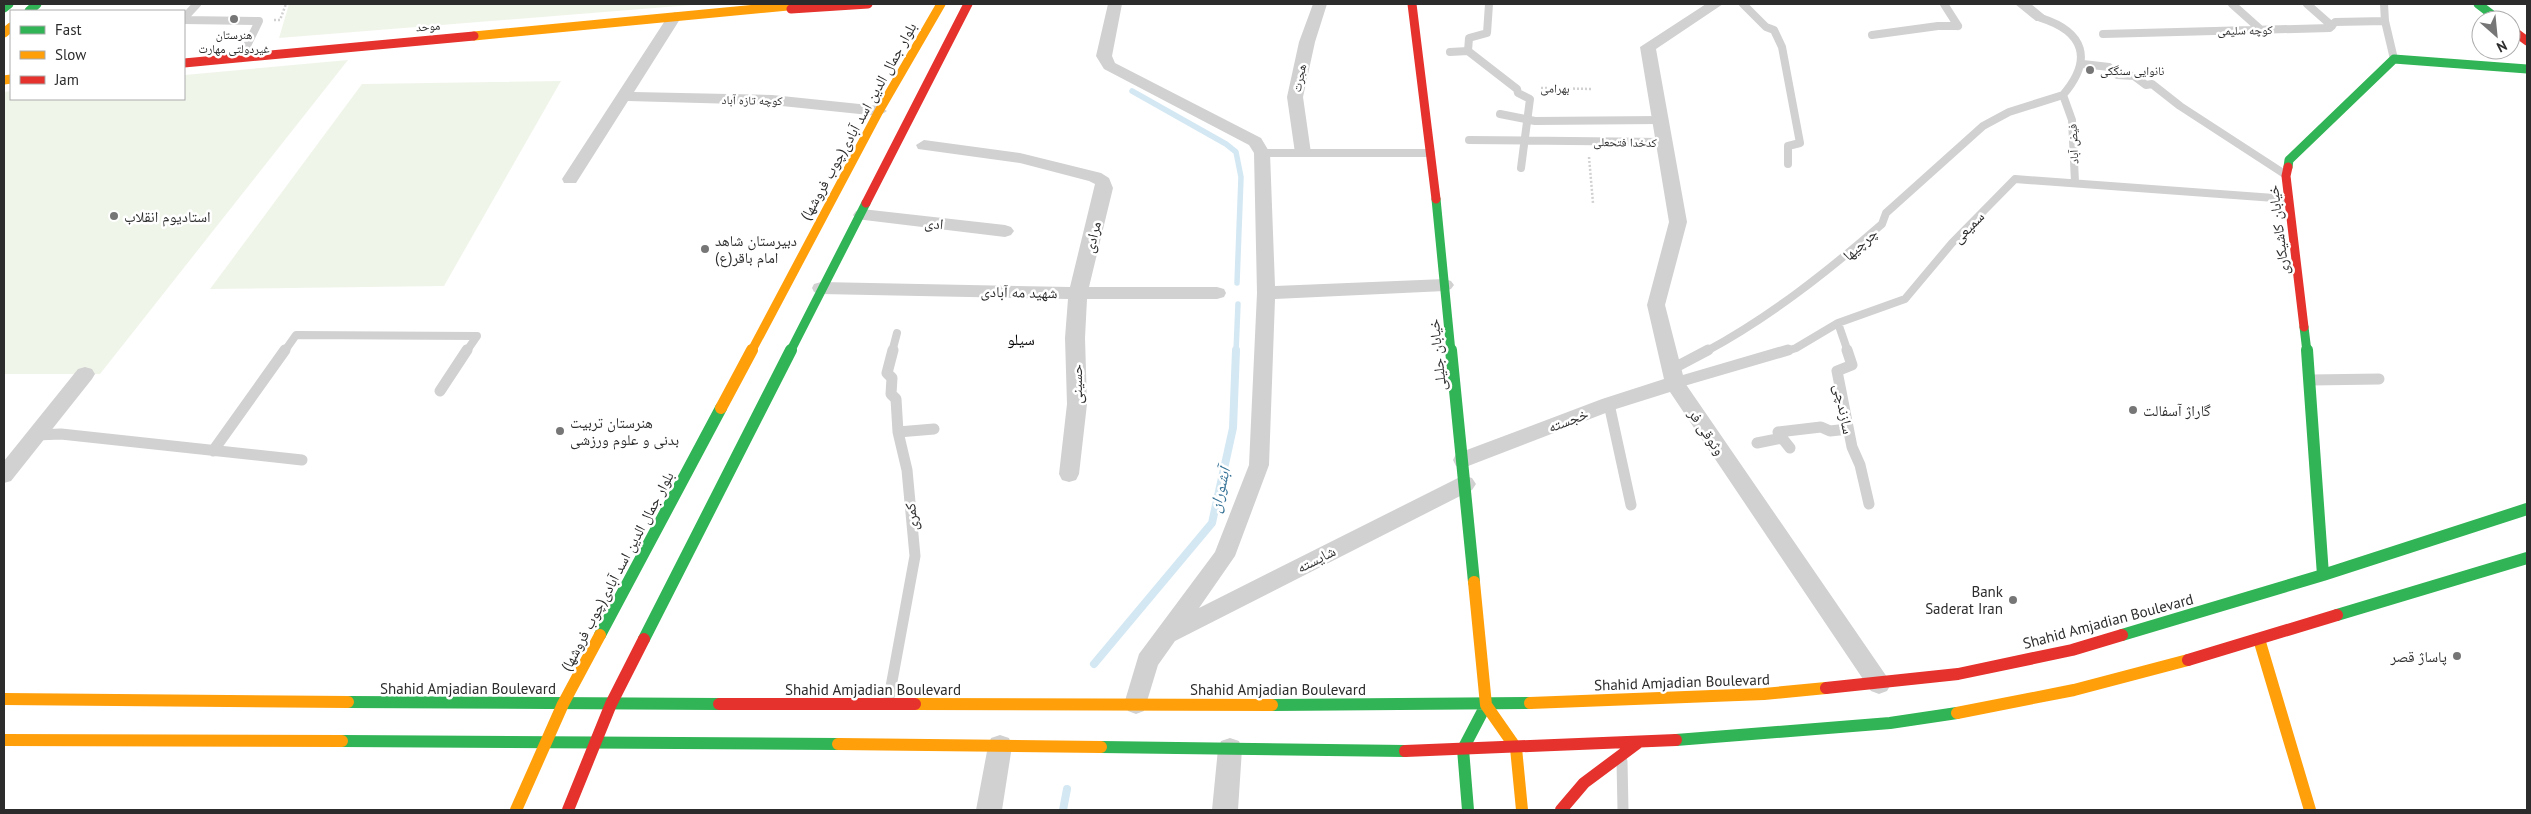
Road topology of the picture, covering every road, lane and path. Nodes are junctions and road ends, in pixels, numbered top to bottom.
1 (9, 4) edge
2 (197, 4) edge
3 (809, 4) edge
4 (868, 4) edge
5 (941, 4) edge
6 (968, 4) edge
7 (1115, 4) edge
8 (1320, 4) edge
9 (1412, 4) edge
10 (1488, 4) edge
11 (1716, 4) edge
12 (1743, 4) edge
13 (1944, 4) edge
14 (2022, 4) edge
15 (2232, 4) edge
16 (2307, 4) edge
17 (2384, 4) edge
18 (4, 8) edge
19 (675, 16) junction
20 (185, 18) edge
21 (2041, 18) joint
22 (185, 19) edge
23 (2385, 21) junction
24 (2332, 26) junction
25 (2260, 29) junction
26 (2103, 34) dead end
27 (1872, 35) dead end
28 (1468, 51) junction
29 (1450, 52) dead end
30 (241, 58) junction
31 (2394, 59) junction
32 (185, 63) edge
33 (2083, 64) junction
34 (2527, 69) edge
35 (1517, 88) junction
36 (1593, 89) dead end
37 (2063, 95) junction
38 (624, 96) junction
39 (879, 111) junction
40 (1500, 114) dead end
41 (1526, 119) junction
42 (1660, 120) junction
43 (1469, 140) dead end
44 (1523, 140) junction
45 (1588, 141) junction
46 (1664, 142) junction
47 (924, 145) dead end
48 (1262, 153) junction
49 (1303, 153) junction
50 (1431, 153) junction
51 (1788, 164) dead end
52 (1521, 168) dead end
53 (2286, 176) junction
54 (570, 179) dead end
55 (2075, 182) junction
56 (2290, 199) junction
57 (1592, 203) dead end
58 (862, 215) junction
59 (1005, 231) dead end
60 (1445, 285) junction
61 (821, 288) junction
62 (1078, 293) junction
63 (1217, 293) dead end
64 (1266, 293) junction
65 (1838, 323) junction
66 (897, 333) dead end
67 (85, 374) dead end
68 (1674, 376) junction
69 (2379, 379) dead end
70 (2310, 380) junction
71 (440, 391) dead end
72 (1609, 404) junction
73 (934, 429) dead end
74 (1848, 429) junction
75 (898, 432) junction
76 (36, 435) junction
77 (1782, 438) junction
78 (1757, 443) dead end
79 (1790, 448) dead end
80 (213, 451) junction
81 (302, 460) dead end
82 (1463, 460) junction
83 (1069, 474) dead end
84 (4, 475) edge
85 (1465, 484) junction
86 (1869, 504) dead end
87 (1631, 505) dead end
88 (2527, 509) edge
89 (2527, 558) edge
90 (2323, 575) junction
91 (1166, 634) junction
92 (2259, 639) junction
93 (1879, 684) junction
94 (4, 699) edge
95 (563, 704) junction
96 (611, 704) junction
97 (887, 704) junction
98 (1136, 704) junction
99 (1486, 705) junction
100 (4, 740) edge
101 (1639, 742) junction
102 (544, 743) junction
103 (595, 743) junction
104 (1000, 746) junction
105 (1516, 748) junction
106 (1230, 749) junction
107 (1463, 749) junction
108 (1622, 754) junction
109 (516, 810) edge
110 (568, 810) edge
111 (990, 810) edge
112 (1225, 810) edge
113 (1468, 810) edge
114 (1522, 810) edge
115 (1561, 810) edge
116 (1622, 810) edge
117 (2310, 810) edge

1 - 18 main road
2 - 20 lane
3 - 19 main road
4 - 19 main road
5 - 39 main road, بلوار جمال الدین اسد آبادی(چوب فروشها)
6 - 58 main road
7 - 48 street
8 - 49 street, هجرت
9 - 50 main road, خیابان جلیلی
10 - 28 lane
11 - 42 street, کدخدا فتحعلی
12 - 51 lane
13 - 27 lane
14 - 21 street
15 - 25 lane
16 - 24 lane
17 - 23 lane
19 - 30 main road, موحد
19 - 38 street
21 - 33 lane
22 - 30 lane
23 - 24 lane, کوچه سلیمی
23 - 31 lane
24 - 25 lane, کوچه سلیمی
25 - 26 lane, کوچه سلیمی
28 - 29 lane
28 - 35 lane
30 - 32 main road, موحد
31 - 34 main road
31 - 53 main road, خیابان کاشیکاری
33 - 37 lane
33 - 53 lane
35 - 36 path, بهرامی
35 - 41 lane
37 - 55 lane, فیض آباد
37 - 68 lane, چرچیها
38 - 39 street, کوچه تازه آباد
38 - 54 street
39 - 95 main road, بلوار جمال الدین اسد آبادی(چوب فروشها)
40 - 41 lane
41 - 42 lane
41 - 44 lane
42 - 46 street, کدخدا فتحعلی
43 - 44 lane, کدخدا فتحعلی
44 - 45 lane, کدخدا فتحعلی
44 - 52 lane
45 - 46 lane, کدخدا فتحعلی
45 - 57 path
46 - 68 street, وثوقی فر
47 - 62 street, مرادی
48 - 49 lane
48 - 64 street
49 - 50 lane
50 - 60 main road, خیابان جلیلی
53 - 56 main road, خیابان کاشیکاری
55 - 56 lane, سمیعی
55 - 65 lane, سمیعی
56 - 70 main road, خیابان کاشیکاری
58 - 59 street, ادی
58 - 61 main road
60 - 64 street
60 - 82 main road, خیابان جلیلی
61 - 62 street, شهید مه آبادی
61 - 96 main road
62 - 63 street, شهید مه آبادی
62 - 83 street, حسینی
64 - 91 street
65 - 68 lane, سمیعی
65 - 74 lane, سازندچی
66 - 75 lane, کمری
67 - 76 street
68 - 72 street, خجسته
68 - 93 street, وثوقی فر
69 - 70 lane
70 - 90 main road, خیابان کاشیکاری
71 - 80 lane
72 - 82 street, خجسته
72 - 87 lane
73 - 75 lane
74 - 77 lane
74 - 86 lane, سازندچی
75 - 97 lane, کمری
76 - 80 lane
76 - 84 street
77 - 78 lane
77 - 79 lane
80 - 81 lane
82 - 85 main road, خیابان جلیلی
85 - 91 street, شایسته
85 - 99 main road, خیابان جلیلی
88 - 90 main road, Shahid Amjadian Boulevard
89 - 92 main road
90 - 93 main road, Shahid Amjadian Boulevard
91 - 98 street
92 - 101 main road
92 - 117 main road
93 - 99 main road, Shahid Amjadian Boulevard
94 - 95 main road, Shahid Amjadian Boulevard
95 - 96 main road, Shahid Amjadian Boulevard
95 - 102 main road, بلوار جمال الدین اسد آبادی(چوب فروشها)
96 - 97 main road, Shahid Amjadian Boulevard
96 - 103 main road
97 - 98 main road, Shahid Amjadian Boulevard
98 - 99 main road, Shahid Amjadian Boulevard
99 - 105 main road
99 - 107 main road
100 - 102 main road
101 - 105 main road
101 - 108 main road
102 - 103 main road
102 - 109 main road, بلوار جمال الدین اسد آبادی(چوب فروشها)
103 - 104 main road
103 - 110 main road
104 - 106 main road
104 - 111 street
105 - 107 main road
105 - 114 main road
106 - 107 main road
106 - 112 street
107 - 113 main road
108 - 115 main road
108 - 116 lane

